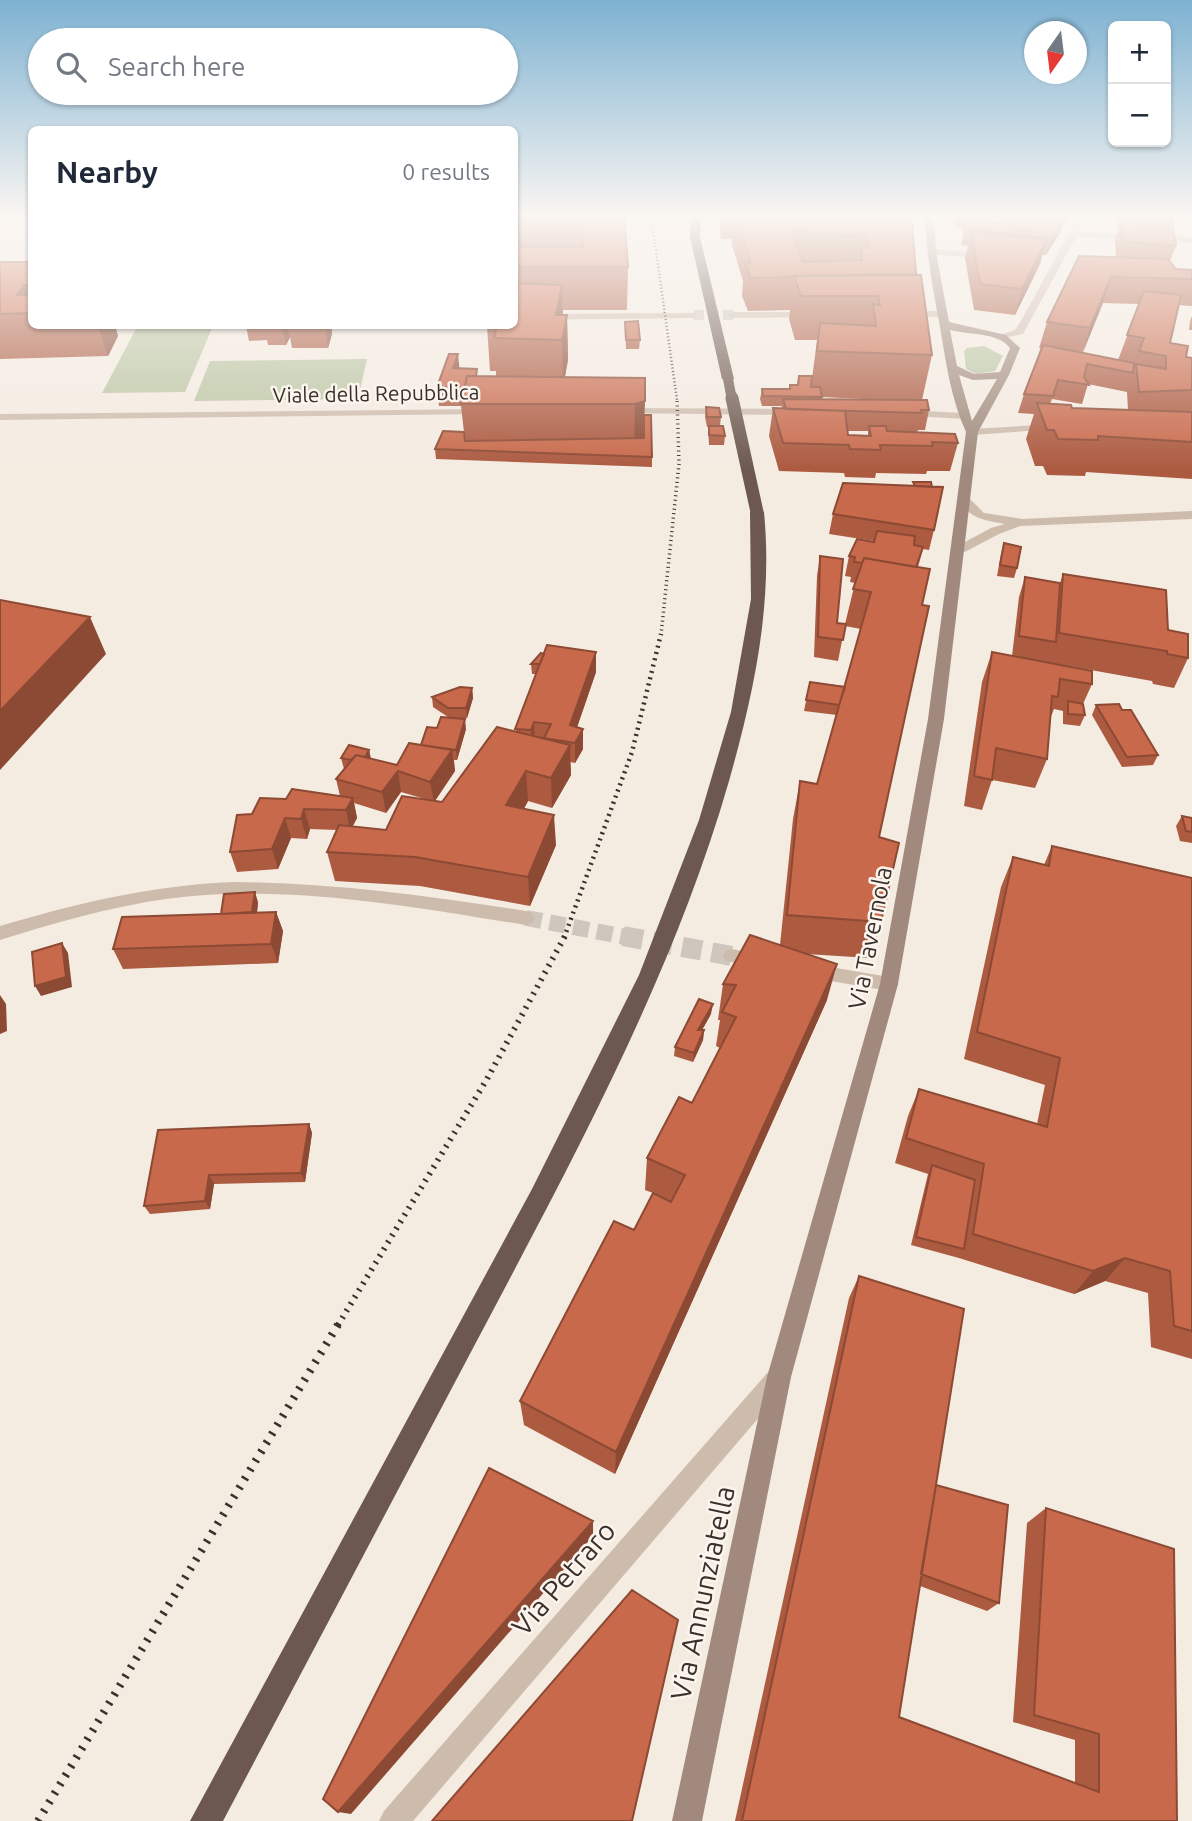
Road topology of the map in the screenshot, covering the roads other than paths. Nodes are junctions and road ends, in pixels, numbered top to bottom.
1 (710, 300) edge
2 (940, 300) edge
3 (1036, 300) edge
4 (887, 314) edge
5 (733, 315) tunnel mouth
6 (818, 315) edge
7 (694, 316) tunnel mouth
8 (518, 317) edge
9 (944, 319) junction
10 (964, 332) junction
11 (1003, 337) junction
12 (947, 340) junction
13 (952, 368) junction
14 (1004, 375) junction
15 (499, 410) edge
16 (609, 411) edge
17 (814, 412) edge
18 (896, 413) edge
19 (0, 416) edge
20 (963, 416) junction
21 (1061, 426) edge
22 (972, 432) junction
23 (964, 500) junction
24 (1192, 516) edge
25 (1022, 523) junction
26 (957, 552) junction
27 (526, 918) tunnel mouth
28 (0, 933) edge
29 (733, 956) tunnel mouth
30 (889, 984) junction
31 (779, 1377) junction
32 (206, 1821) edge
33 (394, 1821) edge
34 (687, 1821) edge

1 - 32 highway, bridge
2 - 9 main road
3 - 11 street
4 - 9 street
5 - 6 street
7 - 8 street
9 - 10 main road
9 - 12 main road
10 - 11 main road
10 - 12 main road
11 - 14 main road
12 - 13 main road
13 - 14 main road
13 - 20 main road
14 - 22 main road
15 - 19 street, Viale della Repubblica
16 - 17 street
18 - 20 street
20 - 22 main road
21 - 22 street
22 - 23 main road, Via Tavernola
23 - 25 street
23 - 26 main road, Via Tavernola
24 - 25 street
25 - 26 street
26 - 30 main road, Via Tavernola
27 - 28 street
29 - 30 street
30 - 31 main road, Via Tavernola
31 - 33 street, Via Petraro
31 - 34 main road, Via Annunziatella

